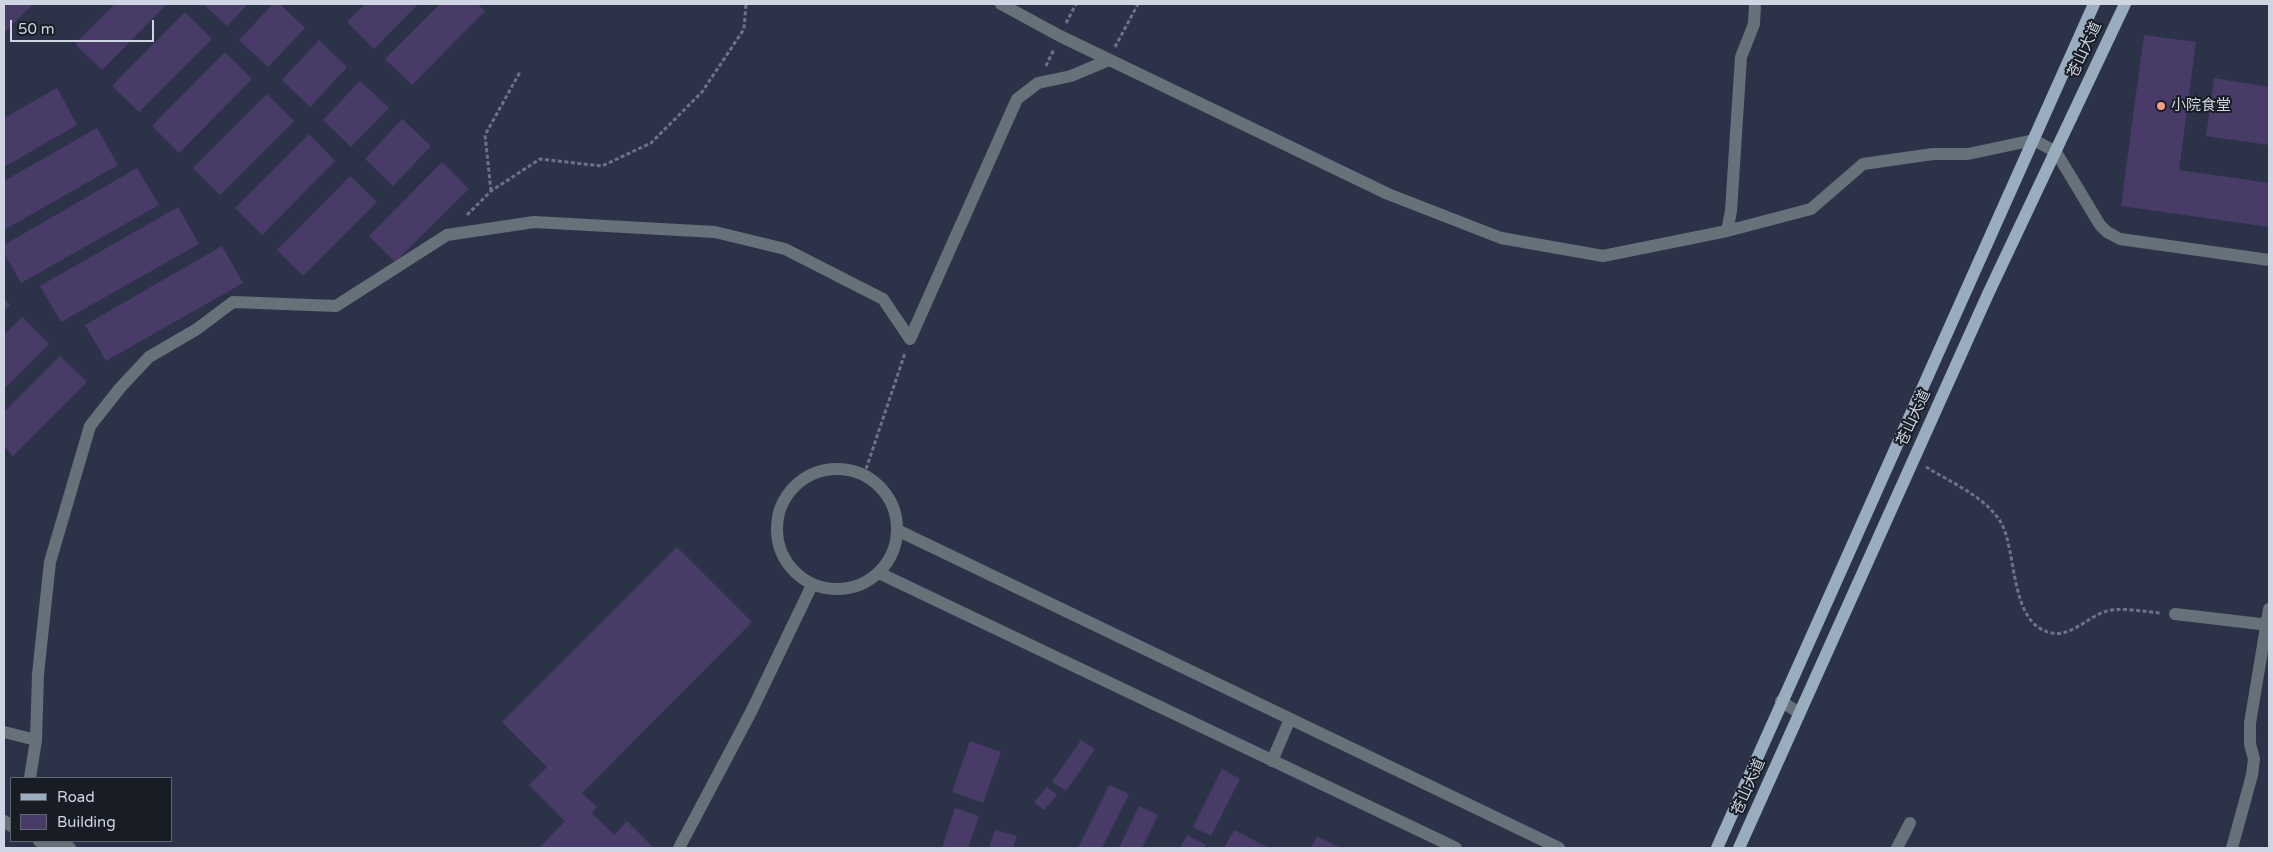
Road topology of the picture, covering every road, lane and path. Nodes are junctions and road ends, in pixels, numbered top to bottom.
1 (746, 4) edge
2 (1001, 4) edge
3 (1138, 4) edge
4 (1755, 4) edge
5 (2094, 4) edge
6 (2125, 4) edge
7 (1109, 60) junction
8 (520, 72) dead end
9 (2034, 140) junction
10 (2056, 152) junction
11 (491, 190) junction
12 (466, 216) dead end
13 (1727, 231) junction
14 (2269, 260) edge
15 (910, 338) junction
16 (1913, 459) junction
17 (864, 475) junction
18 (897, 530) junction
19 (879, 573) junction
20 (812, 585) junction
21 (2269, 609) edge
22 (2175, 614) joint
23 (2268, 625) edge
24 (1781, 702) junction
25 (1800, 713) junction
26 (1290, 719) junction
27 (4, 732) edge
28 (36, 740) junction
29 (1272, 761) junction
30 (30, 777) edge
31 (1910, 823) dead end
32 (41, 842) edge
33 (70, 848) edge
34 (680, 848) edge
35 (1456, 848) edge
36 (1559, 848) edge
37 (1717, 848) edge
38 (1739, 848) edge
39 (1897, 848) edge
40 (2232, 848) edge

1 - 11 path
2 - 7 street
3 - 7 path
4 - 13 street
5 - 9 main road, 苍山大道
6 - 10 main road, 苍山大道
7 - 13 street
7 - 15 street
8 - 11 path
9 - 10 street
9 - 13 street
9 - 24 main road, 苍山大道
10 - 14 street
10 - 16 main road, 苍山大道
11 - 12 path
15 - 17 path
15 - 28 street
16 - 22 path
16 - 25 main road, 苍山大道
17 - 18 street
17 - 20 street
18 - 19 street
18 - 26 street
19 - 20 street
19 - 29 street
20 - 34 street
21 - 23 street
22 - 23 street
23 - 40 street
24 - 25 street
24 - 37 main road, 苍山大道
25 - 38 main road, 苍山大道
26 - 29 street
26 - 36 street
27 - 28 street
28 - 30 street
29 - 35 street
31 - 39 street
32 - 33 street

